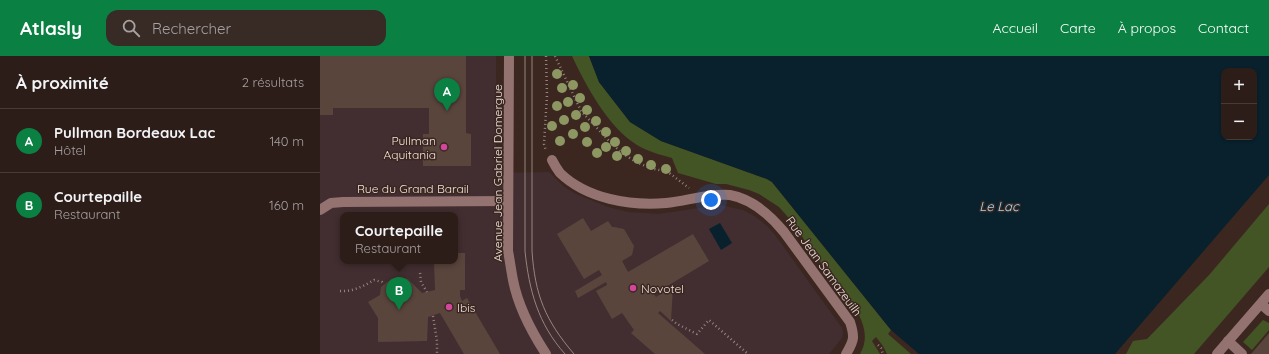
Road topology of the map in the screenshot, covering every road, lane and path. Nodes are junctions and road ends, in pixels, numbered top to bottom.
1 (509, 56) edge
2 (546, 56) edge
3 (555, 56) edge
4 (552, 160) joint
5 (700, 198) junction
6 (508, 201) junction
7 (320, 210) edge
8 (420, 273) dead end
9 (384, 284) dead end
10 (340, 291) dead end
11 (427, 292) dead end
12 (1269, 294) edge
13 (1261, 304) junction
14 (1269, 311) edge
15 (433, 316) dead end
16 (672, 320) dead end
17 (1228, 341) junction
18 (878, 345) dead end
19 (437, 354) edge
20 (546, 354) edge
21 (748, 354) edge
22 (846, 354) edge
23 (883, 354) edge
24 (1217, 354) edge
25 (1242, 354) edge

1 - 6 street, Avenue Jean Gabriel Domergue
2 - 4 path
3 - 5 path
4 - 5 street, Rue Jean Samazeuilh
5 - 22 street, Rue Jean Samazeuilh
6 - 7 street, Rue du Grand Barail
6 - 20 street, Avenue Jean Gabriel Domergue
8 - 11 path
9 - 10 path
12 - 13 street
13 - 14 street
13 - 17 street
15 - 19 path
16 - 21 path
17 - 24 street
17 - 25 street
18 - 23 path

